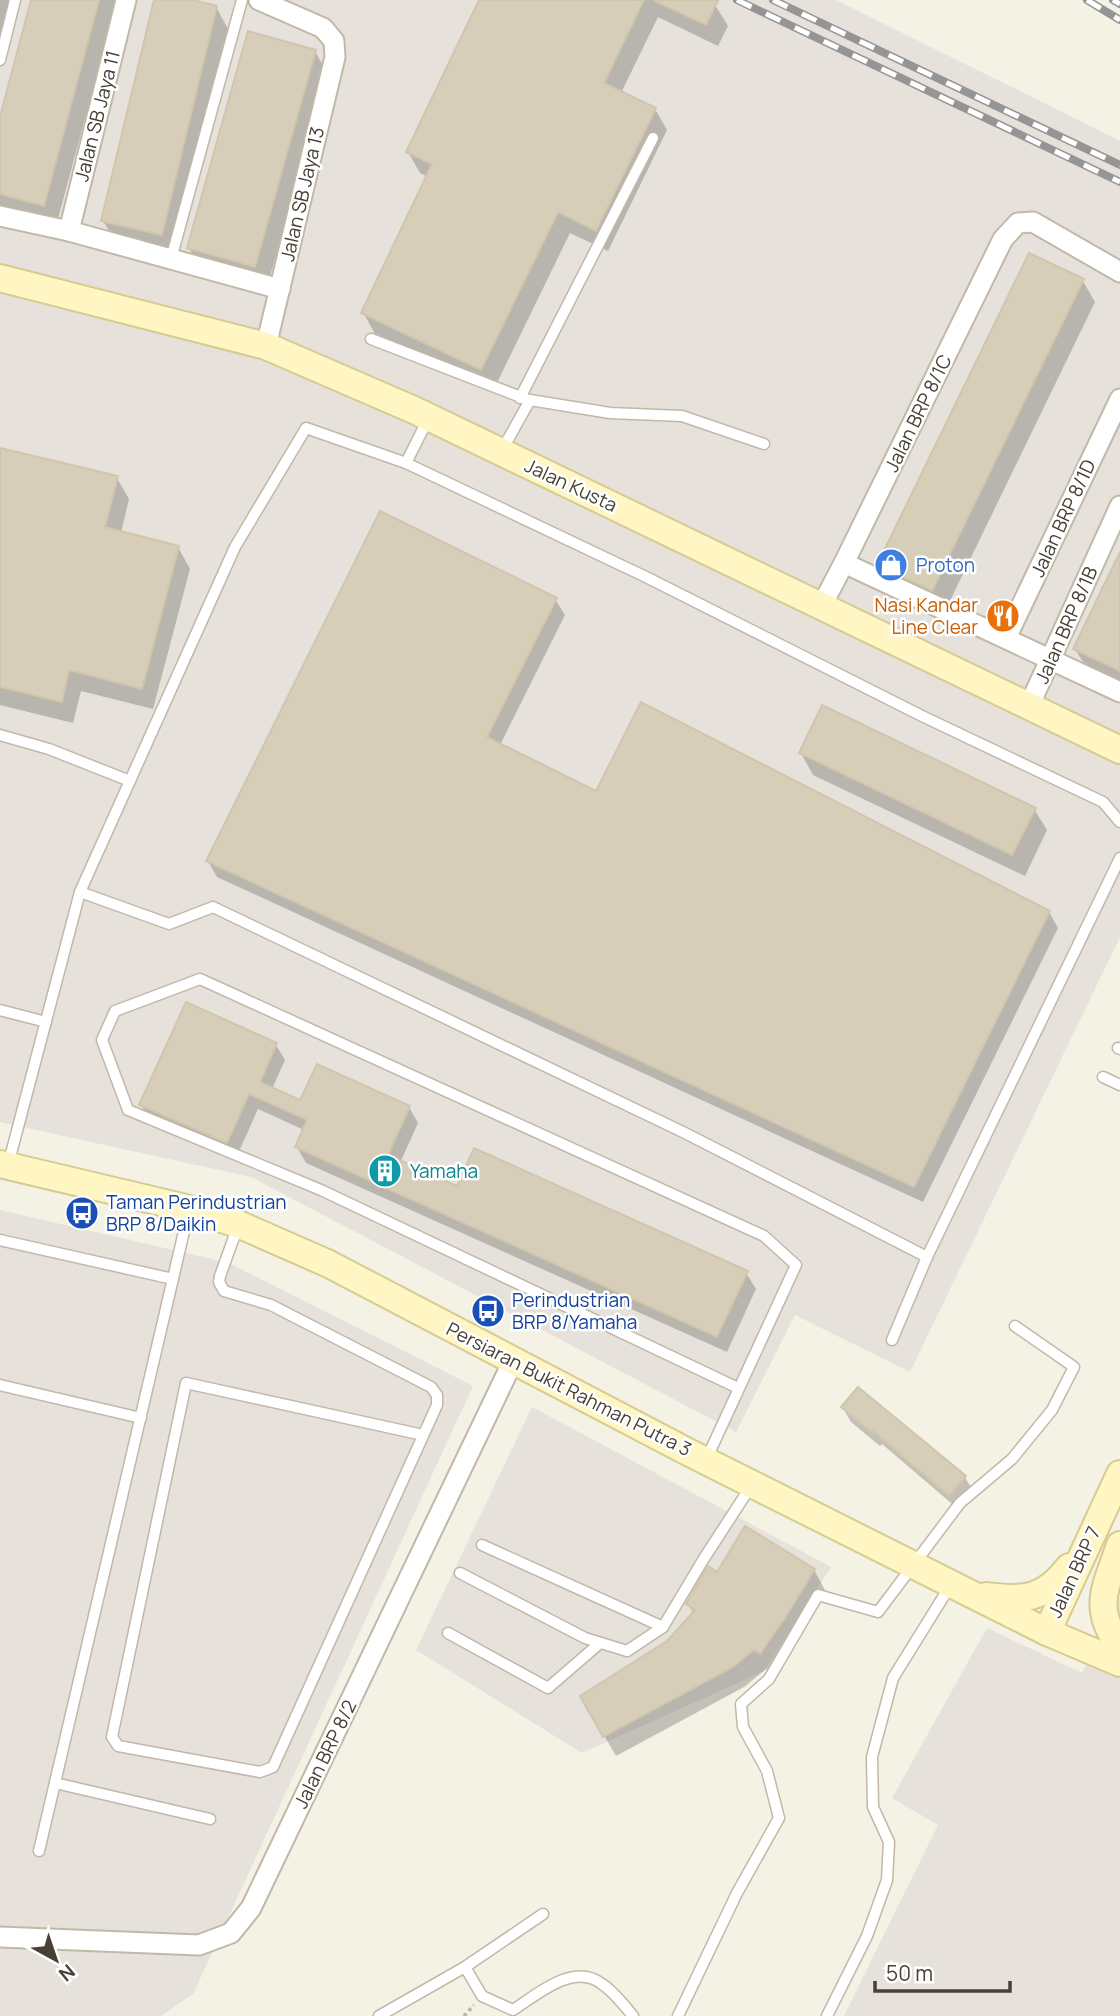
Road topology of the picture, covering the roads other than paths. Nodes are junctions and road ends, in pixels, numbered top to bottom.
1 (15, 0) edge
2 (126, 0) edge
3 (242, 0) edge
4 (259, 0) edge
5 (0, 60) edge
6 (653, 138) dead end
7 (0, 216) edge
8 (69, 231) junction
9 (171, 259) junction
10 (1120, 272) edge
11 (0, 278) edge
12 (280, 289) junction
13 (370, 339) dead end
14 (266, 346) junction
15 (525, 399) junction
16 (1120, 399) edge
17 (429, 417) junction
18 (764, 444) dead end
19 (501, 452) junction
20 (406, 463) junction
21 (1120, 506) edge
22 (844, 564) junction
23 (822, 605) junction
24 (1006, 638) junction
25 (1050, 658) junction
26 (1120, 692) edge
27 (1029, 706) junction
28 (0, 735) edge
29 (1120, 750) edge
30 (130, 781) junction
31 (1120, 822) edge
32 (1120, 858) edge
33 (80, 892) junction
34 (0, 1010) edge
35 (46, 1022) junction
36 (1102, 1077) dead end
37 (1120, 1085) edge
38 (4, 1165) edge
39 (190, 1209) junction
40 (238, 1224) junction
41 (0, 1240) edge
42 (927, 1257) junction
43 (173, 1279) junction
44 (1014, 1326) dead end
45 (892, 1340) dead end
46 (513, 1361) junction
47 (0, 1385) edge
48 (738, 1388) junction
49 (141, 1418) junction
50 (423, 1435) junction
51 (706, 1460) junction
52 (1120, 1474) edge
53 (754, 1483) junction
54 (1088, 1540) junction
55 (482, 1545) dead end
56 (1120, 1545) edge
57 (914, 1564) junction
58 (460, 1573) dead end
59 (952, 1583) junction
60 (976, 1595) junction
61 (663, 1627) junction
62 (1047, 1632) junction
63 (448, 1633) dead end
64 (600, 1643) junction
65 (1073, 1643) junction
66 (1120, 1647) edge
67 (1120, 1663) edge
68 (55, 1783) junction
69 (210, 1819) dead end
70 (39, 1852) dead end
71 (543, 1914) dead end
72 (0, 1937) edge
73 (465, 1967) junction
74 (511, 2013) edge
75 (379, 2016) edge
76 (633, 2016) edge
77 (678, 2016) edge
78 (827, 2016) edge

1 - 5 lane
2 - 8 street, Jalan SB Jaya 11
3 - 9 lane
4 - 12 street, Jalan SB Jaya 13
6 - 15 lane
7 - 8 street
8 - 9 street
9 - 12 street
10 - 22 street, Jalan BRP 8/1C
11 - 14 main road, Jalan Kusta
12 - 14 street, Jalan SB Jaya 13
13 - 15 lane
14 - 17 main road, Jalan Kusta
15 - 18 lane
15 - 19 lane
16 - 24 street, Jalan BRP 8/1D
17 - 19 main road, Jalan Kusta
17 - 20 lane
19 - 23 main road, Jalan Kusta
20 - 30 lane
20 - 31 lane
21 - 25 street, Jalan BRP 8/1B
22 - 23 street, Jalan BRP 8/1C
22 - 24 street
23 - 27 main road, Jalan Kusta
24 - 25 street
25 - 26 street
25 - 27 street, Jalan BRP 8/1B
27 - 29 main road, Jalan Kusta
28 - 30 lane
30 - 33 lane
32 - 42 lane
33 - 35 lane
33 - 42 lane
34 - 35 lane
35 - 38 lane
36 - 37 lane
38 - 39 main road, Persiaran Bukit Rahman Putra 3
39 - 40 main road, Persiaran Bukit Rahman Putra 3
39 - 43 lane
40 - 46 main road, Persiaran Bukit Rahman Putra 3
40 - 50 lane
41 - 43 lane
42 - 45 lane
43 - 49 lane
44 - 57 lane
46 - 51 main road, Persiaran Bukit Rahman Putra 3
46 - 72 street, Jalan BRP 8/2
47 - 49 lane
48 - 48 lane
48 - 51 lane
49 - 68 lane
50 - 50 lane
51 - 53 main road, Persiaran Bukit Rahman Putra 3
52 - 54 main road, Jalan BRP 7
53 - 57 main road, Persiaran Bukit Rahman Putra 3
53 - 61 lane
54 - 60 main road
54 - 62 main road, Jalan BRP 7
55 - 61 lane
56 - 65 main road, Jalan BRP 7
56 - 66 main road
57 - 59 main road, Persiaran Bukit Rahman Putra 3
57 - 77 lane
58 - 64 lane
59 - 60 main road, Persiaran Bukit Rahman Putra 3
59 - 78 lane
60 - 62 main road, Persiaran Bukit Rahman Putra 3
61 - 64 lane
62 - 65 main road, Persiaran Bukit Rahman Putra 3
63 - 64 lane
65 - 67 main road, Persiaran Bukit Rahman Putra 3
68 - 69 lane
68 - 70 lane
71 - 73 lane
73 - 74 lane
73 - 75 lane
74 - 76 lane

